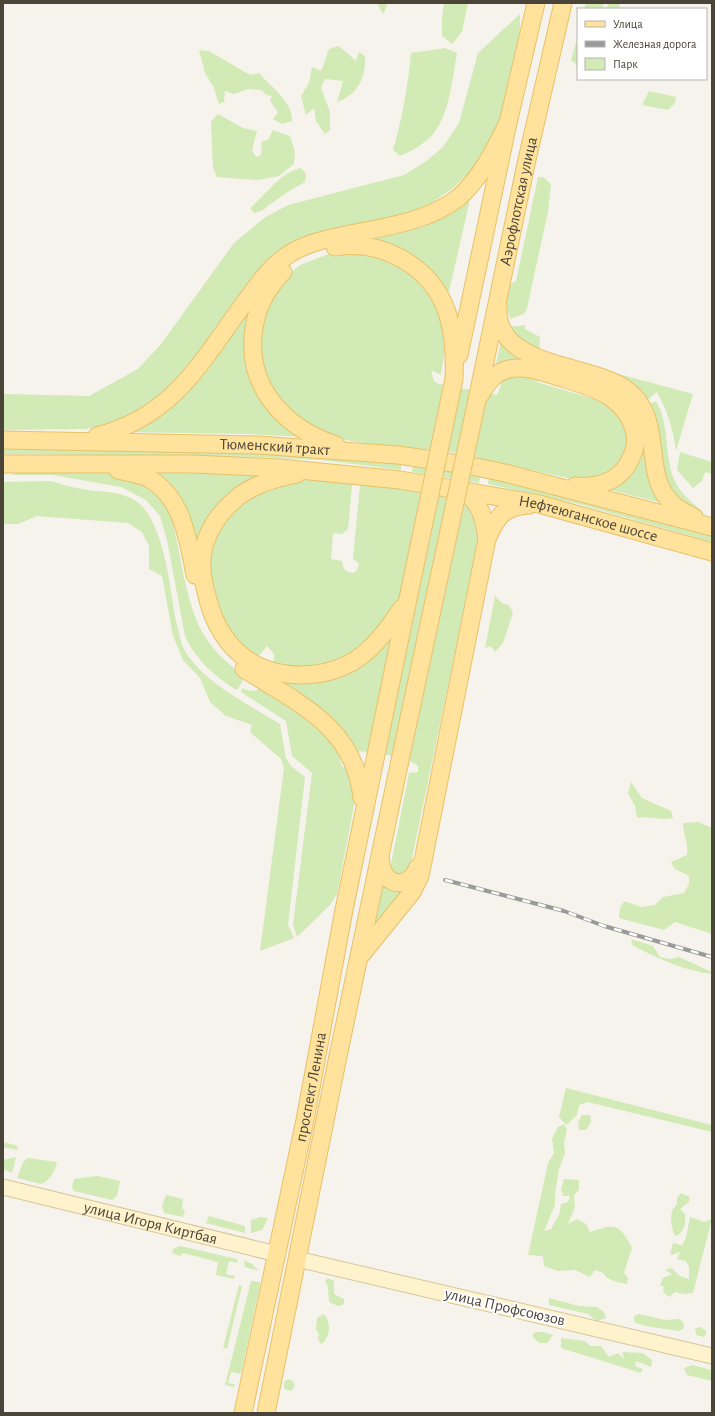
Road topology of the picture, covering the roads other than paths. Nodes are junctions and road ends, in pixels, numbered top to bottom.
1 (536, 3) edge
2 (563, 3) edge
3 (508, 122) junction
4 (500, 287) junction
5 (454, 379) junction
6 (483, 385) junction
7 (3, 440) edge
8 (65, 441) junction
9 (354, 450) junction
10 (3, 464) edge
11 (94, 464) junction
12 (343, 473) junction
13 (543, 483) junction
14 (464, 490) junction
15 (539, 504) junction
16 (712, 526) edge
17 (487, 538) junction
18 (712, 552) edge
19 (408, 599) junction
20 (251, 668) junction
21 (399, 765) joint
22 (361, 825) junction
23 (423, 852) junction
24 (380, 855) junction
25 (358, 959) junction
26 (3, 1187) edge
27 (277, 1254) junction
28 (298, 1259) junction
29 (712, 1356) edge
30 (243, 1413) edge
31 (266, 1413) edge

1 - 3 main road, Аэрофлотская улица
2 - 4 main road, Аэрофлотская улица
3 - 5 main road, Аэрофлотская улица
3 - 8 main road
4 - 6 main road, Аэрофлотская улица
4 - 16 main road
5 - 9 main road
5 - 19 main road, проспект Ленина, bridge
6 - 13 main road
6 - 21 main road, Аэрофлотская улица, bridge
7 - 8 main road, Тюменский тракт
8 - 9 main road, Тюменский тракт
9 - 13 main road, Тюменский тракт
10 - 11 main road, Тюменский тракт
11 - 12 main road, Тюменский тракт
11 - 20 main road
12 - 14 main road, Тюменский тракт
12 - 20 main road
13 - 16 main road, Нефтеюганское шоссе
14 - 15 main road, Нефтеюганское шоссе
14 - 17 main road
15 - 17 main road
15 - 18 main road, Нефтеюганское шоссе
17 - 23 main road
19 - 20 main road
19 - 22 main road, проспект Ленина
20 - 22 main road
21 - 24 main road, проспект Ленина
22 - 27 main road, проспект Ленина
23 - 24 main road
23 - 25 main road
24 - 25 main road, проспект Ленина
25 - 28 main road, проспект Ленина
26 - 27 main road, улица Игоря Киртбая
27 - 28 main road, улица Игоря Киртбая
27 - 30 main road, проспект Ленина
28 - 29 main road, улица Профсоюзов
28 - 31 main road, проспект Ленина

